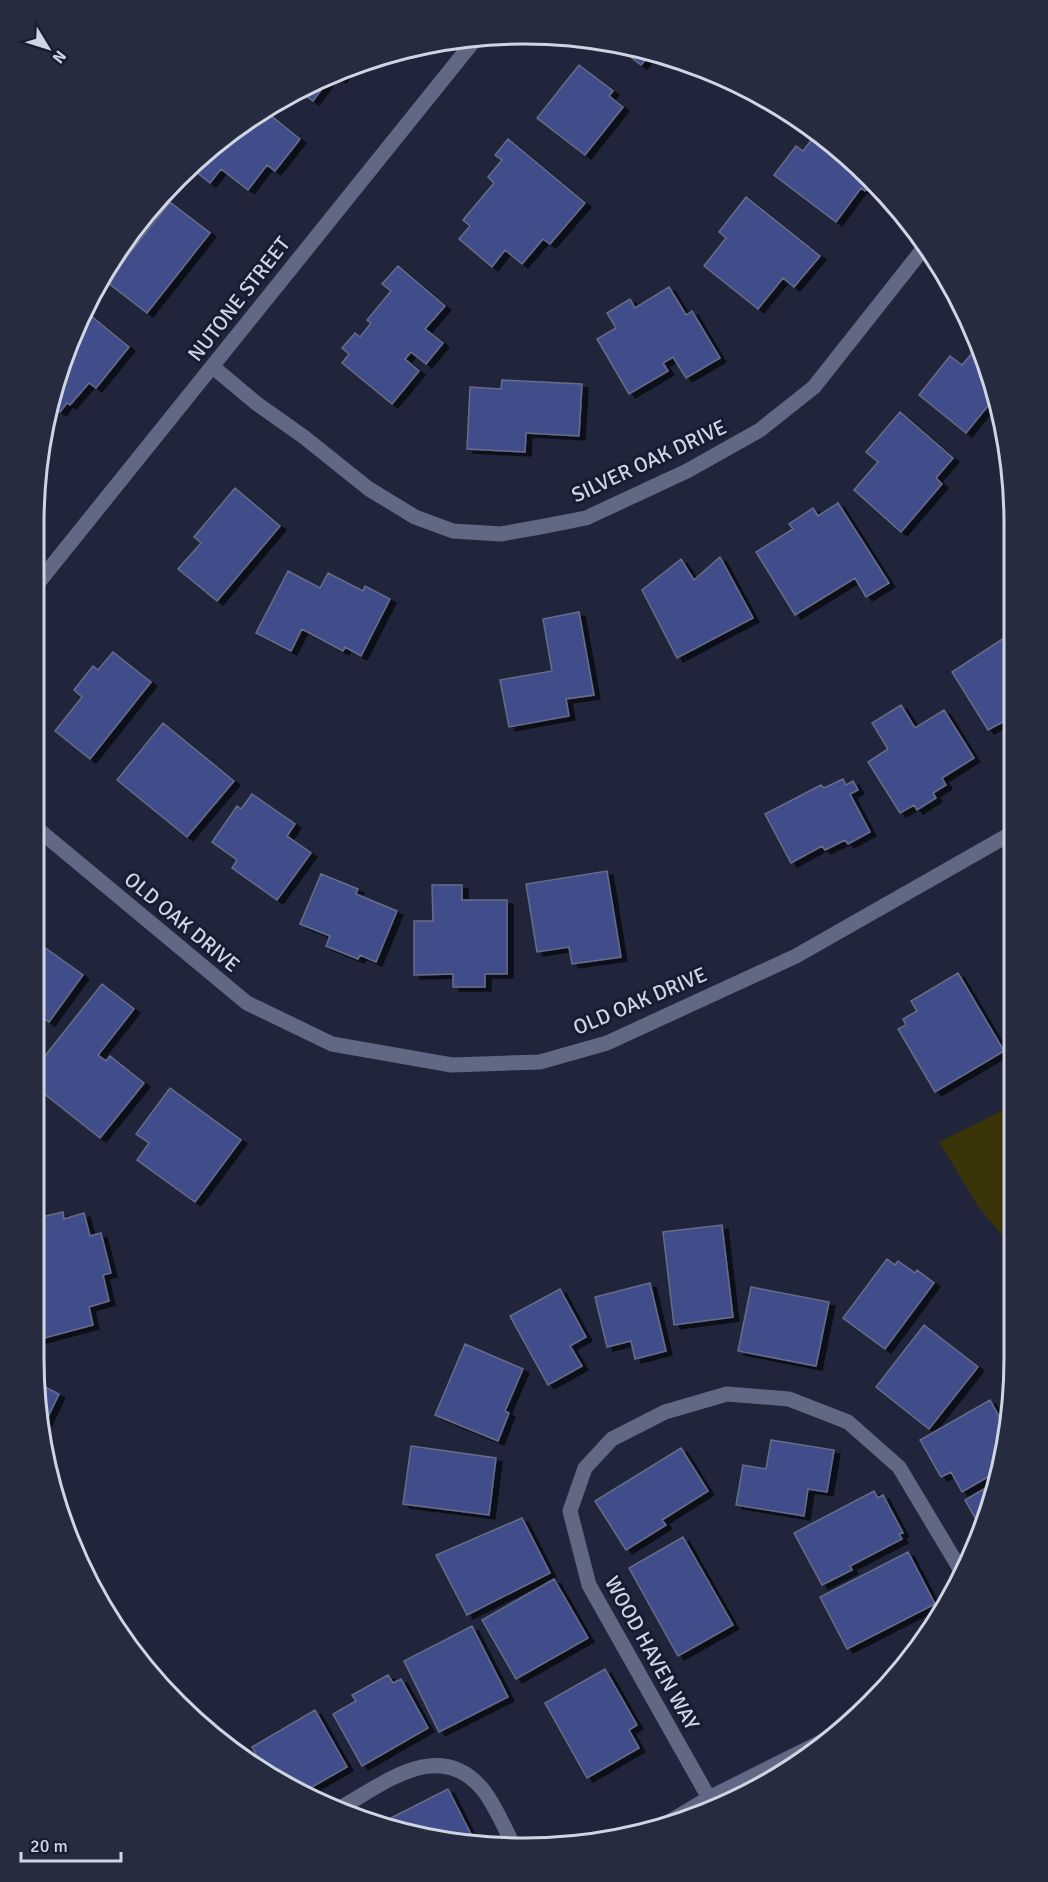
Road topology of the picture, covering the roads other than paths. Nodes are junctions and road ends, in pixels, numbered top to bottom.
1 (469, 47) edge
2 (921, 252) edge
3 (213, 367) junction
4 (44, 576) edge
5 (44, 834) edge
6 (1004, 838) edge
7 (958, 1565) edge
8 (795, 1755) edge
9 (709, 1798) junction
10 (347, 1804) edge
11 (693, 1807) edge
12 (509, 1838) edge

1 - 3 street, NUTONE STREET
2 - 3 street, SILVER OAK DRIVE
3 - 4 street, NUTONE STREET
5 - 6 street, OLD OAK DRIVE
7 - 9 street, WOOD HAVEN WAY
8 - 9 street
9 - 11 street
10 - 12 street

